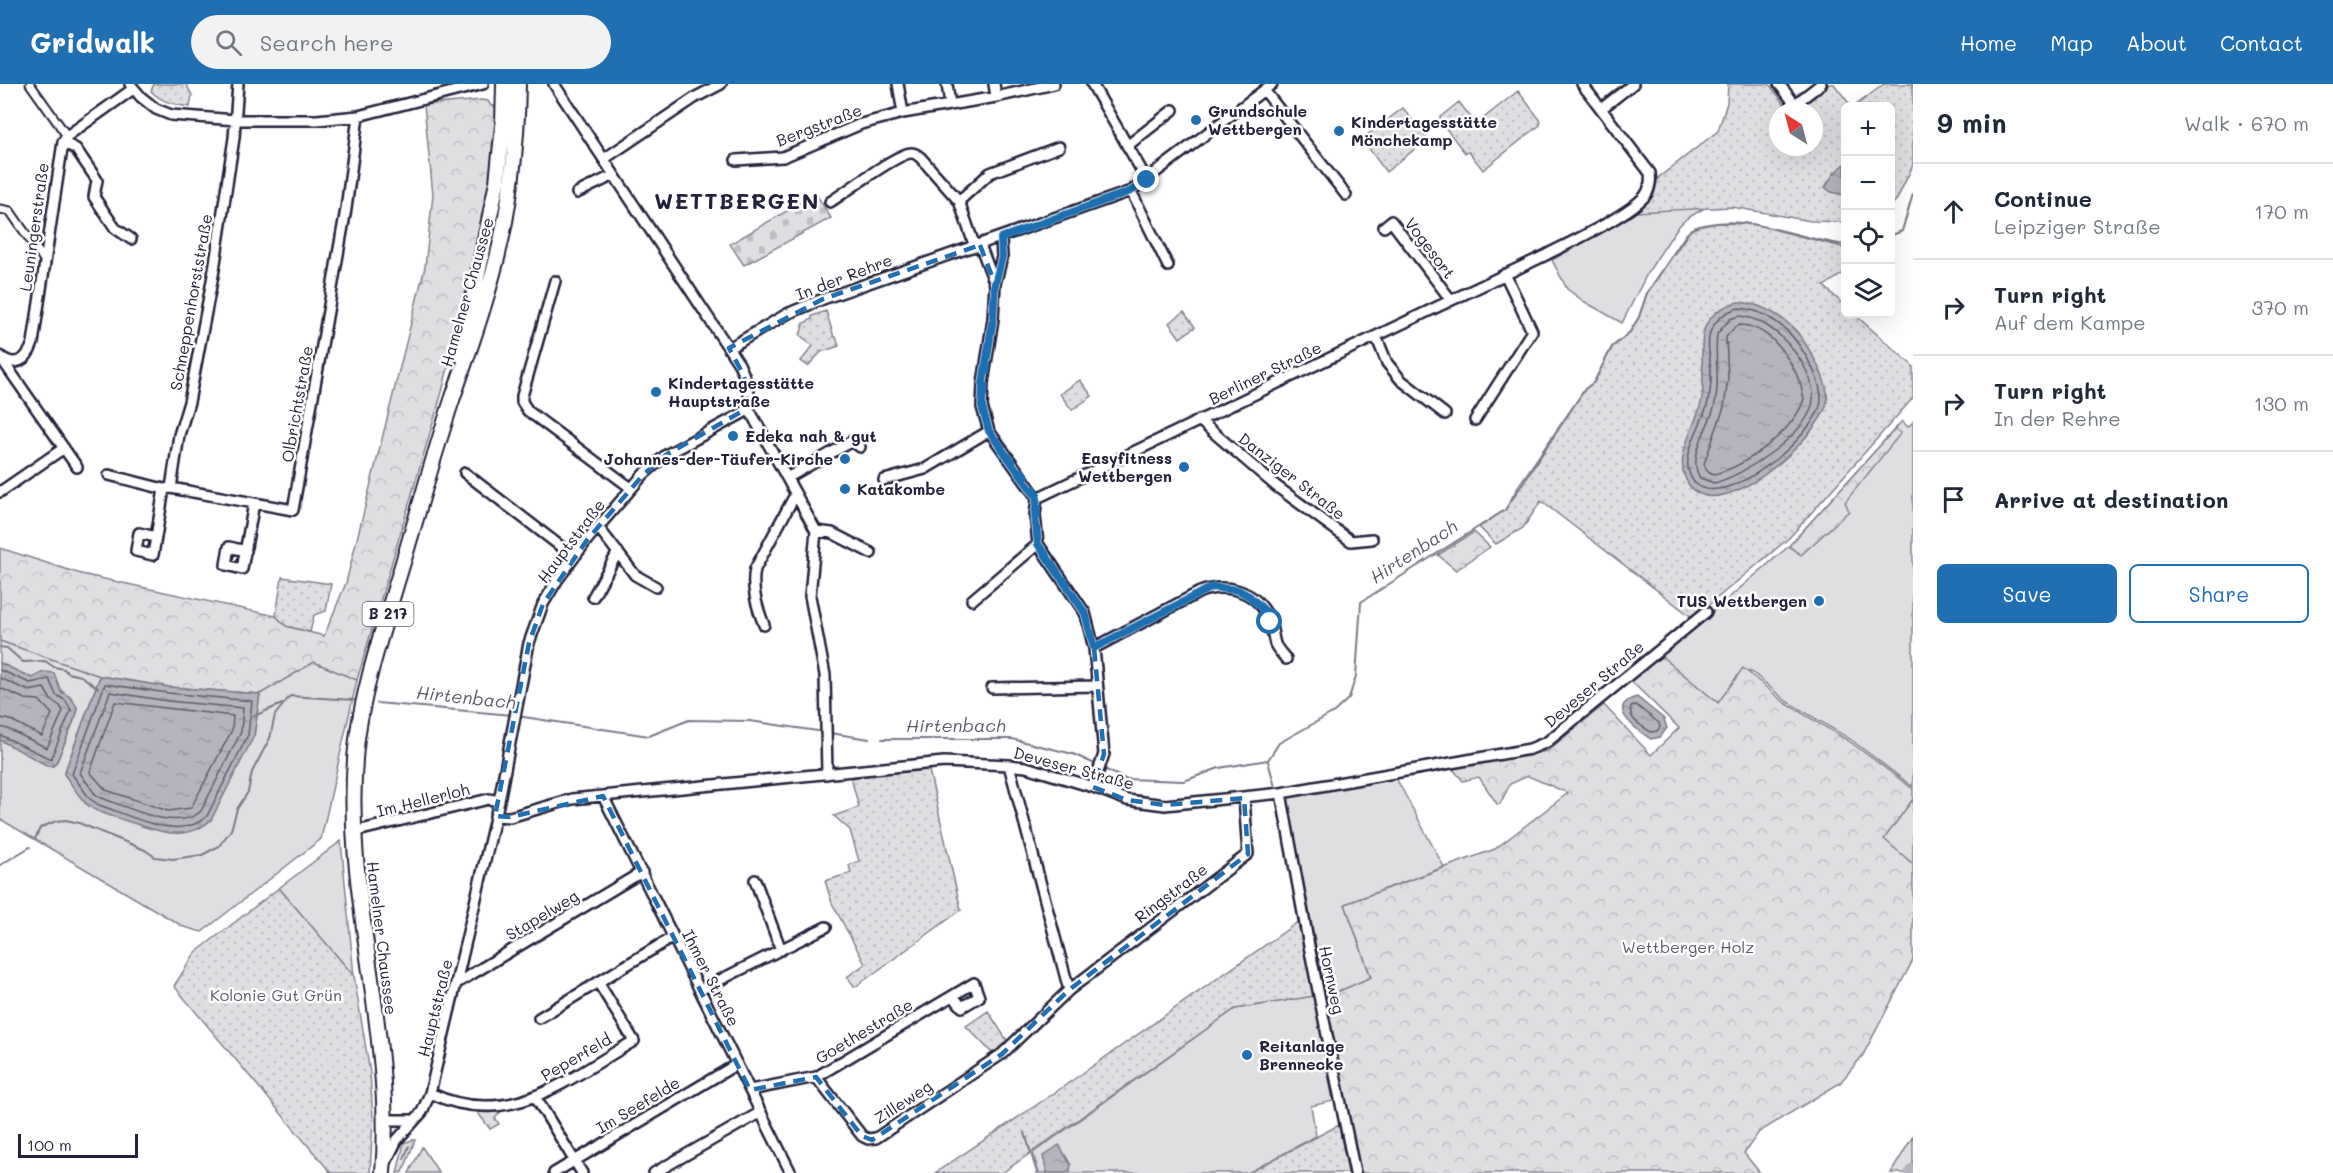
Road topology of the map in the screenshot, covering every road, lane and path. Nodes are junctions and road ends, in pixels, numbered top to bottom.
1 (30, 84) edge
2 (238, 84) edge
3 (483, 84) edge
4 (504, 84) edge
5 (518, 84) edge
6 (553, 84) edge
7 (721, 84) edge
8 (898, 84) edge
9 (947, 84) edge
10 (994, 84) edge
11 (1054, 84) edge
12 (1092, 84) edge
13 (1582, 84) edge
14 (1633, 84) edge
15 (1779, 84) edge
16 (1821, 84) edge
17 (131, 86) edge
18 (1268, 87) edge
19 (996, 97) junction
20 (950, 105) junction
21 (1601, 109) junction
22 (1173, 110) dead end
23 (903, 113) junction
24 (358, 116) junction
25 (236, 120) junction
26 (65, 139) junction
27 (1127, 146) junction
28 (1059, 147) dead end
29 (604, 159) junction
30 (736, 160) dead end
31 (614, 175) junction
32 (1147, 180) junction
33 (1131, 191) junction
34 (577, 193) dead end
35 (1346, 195) dead end
36 (958, 201) junction
37 (830, 202) dead end
38 (0, 209) edge
39 (1384, 227) dead end
40 (1001, 238) junction
41 (131, 239) dead end
42 (977, 246) junction
43 (44, 260) junction
44 (1168, 266) dead end
45 (1505, 274) junction
46 (555, 281) dead end
47 (995, 284) junction
48 (1451, 300) junction
49 (1376, 336) junction
50 (729, 348) junction
51 (0, 356) edge
52 (9, 369) junction
53 (0, 375) edge
54 (452, 401) junction
55 (746, 409) junction
56 (1445, 414) dead end
57 (1199, 420) junction
58 (1475, 420) dead end
59 (989, 431) junction
60 (860, 447) dead end
61 (64, 448) junction
62 (77, 467) dead end
63 (465, 473) dead end
64 (109, 475) dead end
65 (787, 478) junction
66 (884, 480) dead end
67 (167, 488) junction
68 (631, 488) junction
69 (0, 492) edge
70 (795, 495) junction
71 (1037, 498) junction
72 (254, 503) junction
73 (598, 527) junction
74 (816, 531) junction
75 (156, 537) dead end
76 (1372, 539) dead end
77 (1038, 544) junction
78 (246, 551) dead end
79 (618, 552) junction
80 (871, 553) dead end
81 (576, 555) junction
82 (656, 587) dead end
83 (593, 597) dead end
84 (972, 600) dead end
85 (1706, 612) dead end
86 (764, 625) dead end
87 (1094, 648) junction
88 (1286, 659) dead end
89 (1097, 686) junction
90 (992, 688) dead end
91 (1010, 765) junction
92 (827, 774) junction
93 (1094, 787) junction
94 (1281, 793) junction
95 (603, 796) junction
96 (1244, 798) junction
97 (499, 801) junction
98 (495, 816) junction
99 (353, 832) junction
100 (642, 872) junction
101 (755, 880) dead end
102 (826, 927) dead end
103 (673, 937) junction
104 (782, 950) junction
105 (458, 982) junction
106 (598, 982) junction
107 (700, 990) junction
108 (1069, 990) junction
109 (953, 996) dead end
110 (539, 1018) dead end
111 (1019, 1039) joint
112 (737, 1064) junction
113 (816, 1077) junction
114 (750, 1090) junction
115 (430, 1093) junction
116 (536, 1098) junction
117 (761, 1112) junction
118 (384, 1120) junction
119 (414, 1120) junction
120 (575, 1160) junction
121 (383, 1170) edge
122 (554, 1173) edge
123 (582, 1173) edge
124 (654, 1173) edge
125 (791, 1173) edge
126 (1355, 1173) edge

1 - 26 street
2 - 25 street, Schneppenhorststraße
3 - 24 street
4 - 54 main road, Hamelner Chaussee / B 217
5 - 54 main road, Hamelner Chaussee / B 217
6 - 29 street
7 - 29 street
8 - 23 street
9 - 20 street
10 - 19 street
11 - 19 street, Bergstraße
12 - 27 street
13 - 21 street
14 - 21 street
15 - 16 street
17 - 25 street
17 - 26 street
18 - 32 street, In der Rehre
18 - 35 street
19 - 20 street, Bergstraße
20 - 23 street, Bergstraße
21 - 45 street, Berliner Straße
22 - 27 street
23 - 30 street, Bergstraße
24 - 25 street
24 - 72 street, Olbrichtstraße
25 - 67 street, Schneppenhorststraße
26 - 41 street
26 - 43 street, Leuningerstraße
27 - 32 street
28 - 36 street
29 - 31 street
31 - 34 street
31 - 50 street
32 - 33 street, In der Rehre
33 - 40 street, In der Rehre
33 - 44 street
36 - 37 street
36 - 42 street
38 - 43 street
39 - 48 street, Vogesort
40 - 42 street, In der Rehre
40 - 47 street
42 - 47 street
42 - 50 street, In der Rehre
43 - 51 street, Leuningerstraße
45 - 48 street, Berliner Straße
45 - 58 street
46 - 68 street
47 - 59 street
48 - 49 street, Berliner Straße
49 - 56 street
49 - 57 street, Berliner Straße
50 - 55 street
51 - 52 street
52 - 53 street
52 - 61 street
54 - 99 main road, Hamelner Chaussee / B 217
55 - 65 street
55 - 68 street, Hauptstraße
57 - 71 street, Berliner Straße
57 - 76 street, Danziger Straße
59 - 66 street
59 - 71 street
60 - 65 street
61 - 62 street
61 - 69 street
63 - 81 street
64 - 67 street, Olbrichtstraße
65 - 70 street
67 - 72 street, Olbrichtstraße
67 - 75 street, Schneppenhorststraße
68 - 73 street, Hauptstraße
70 - 74 street
70 - 86 street
71 - 77 street
72 - 78 street
73 - 79 street
73 - 81 street, Hauptstraße
74 - 80 street
74 - 92 street
77 - 84 street
77 - 87 street
79 - 82 street
79 - 83 street
81 - 97 street, Hauptstraße
85 - 94 street, Deveser Straße
87 - 88 street
87 - 89 street
89 - 90 street
89 - 93 street
91 - 92 street, Deveser Straße
91 - 93 street, Deveser Straße
91 - 108 street
92 - 95 street, Deveser Straße
93 - 96 street, Deveser Straße
94 - 96 street, Deveser Straße
94 - 126 street, Hornweg
95 - 98 street, Deveser Straße
95 - 100 street, Ihmer Straße
96 - 108 street, Ringstraße
97 - 98 street, Hauptstraße
97 - 99 street, Im Hellerloh
98 - 105 street, Hauptstraße
99 - 118 main road, Hamelner Chaussee / B 217
100 - 103 street, Ihmer Straße
100 - 105 street, Stapelweg
101 - 104 street
102 - 104 street
103 - 106 street
103 - 107 street, Ihmer Straße
104 - 107 street
105 - 115 street, Hauptstraße
106 - 110 street
106 - 116 street, Peperfeld
107 - 112 street, Ihmer Straße
108 - 111 street, Ringstraße
109 - 113 street, Goethestraße
111 - 113 street, Zilleweg
112 - 114 street, Ihmer Straße
112 - 120 street, Im Seefelde
113 - 114 street, Goethestraße
114 - 117 street, Ihmer Straße
115 - 116 street, Peperfeld
115 - 119 street, Hauptstraße
116 - 120 street, Peperfeld
117 - 124 street
117 - 125 street, Ihmer Straße
118 - 119 street
118 - 121 main road, Hamelner Chaussee / B 217
119 - 121 street, Hauptstraße
120 - 122 street, Im Seefelde
120 - 123 street, Peperfeld

